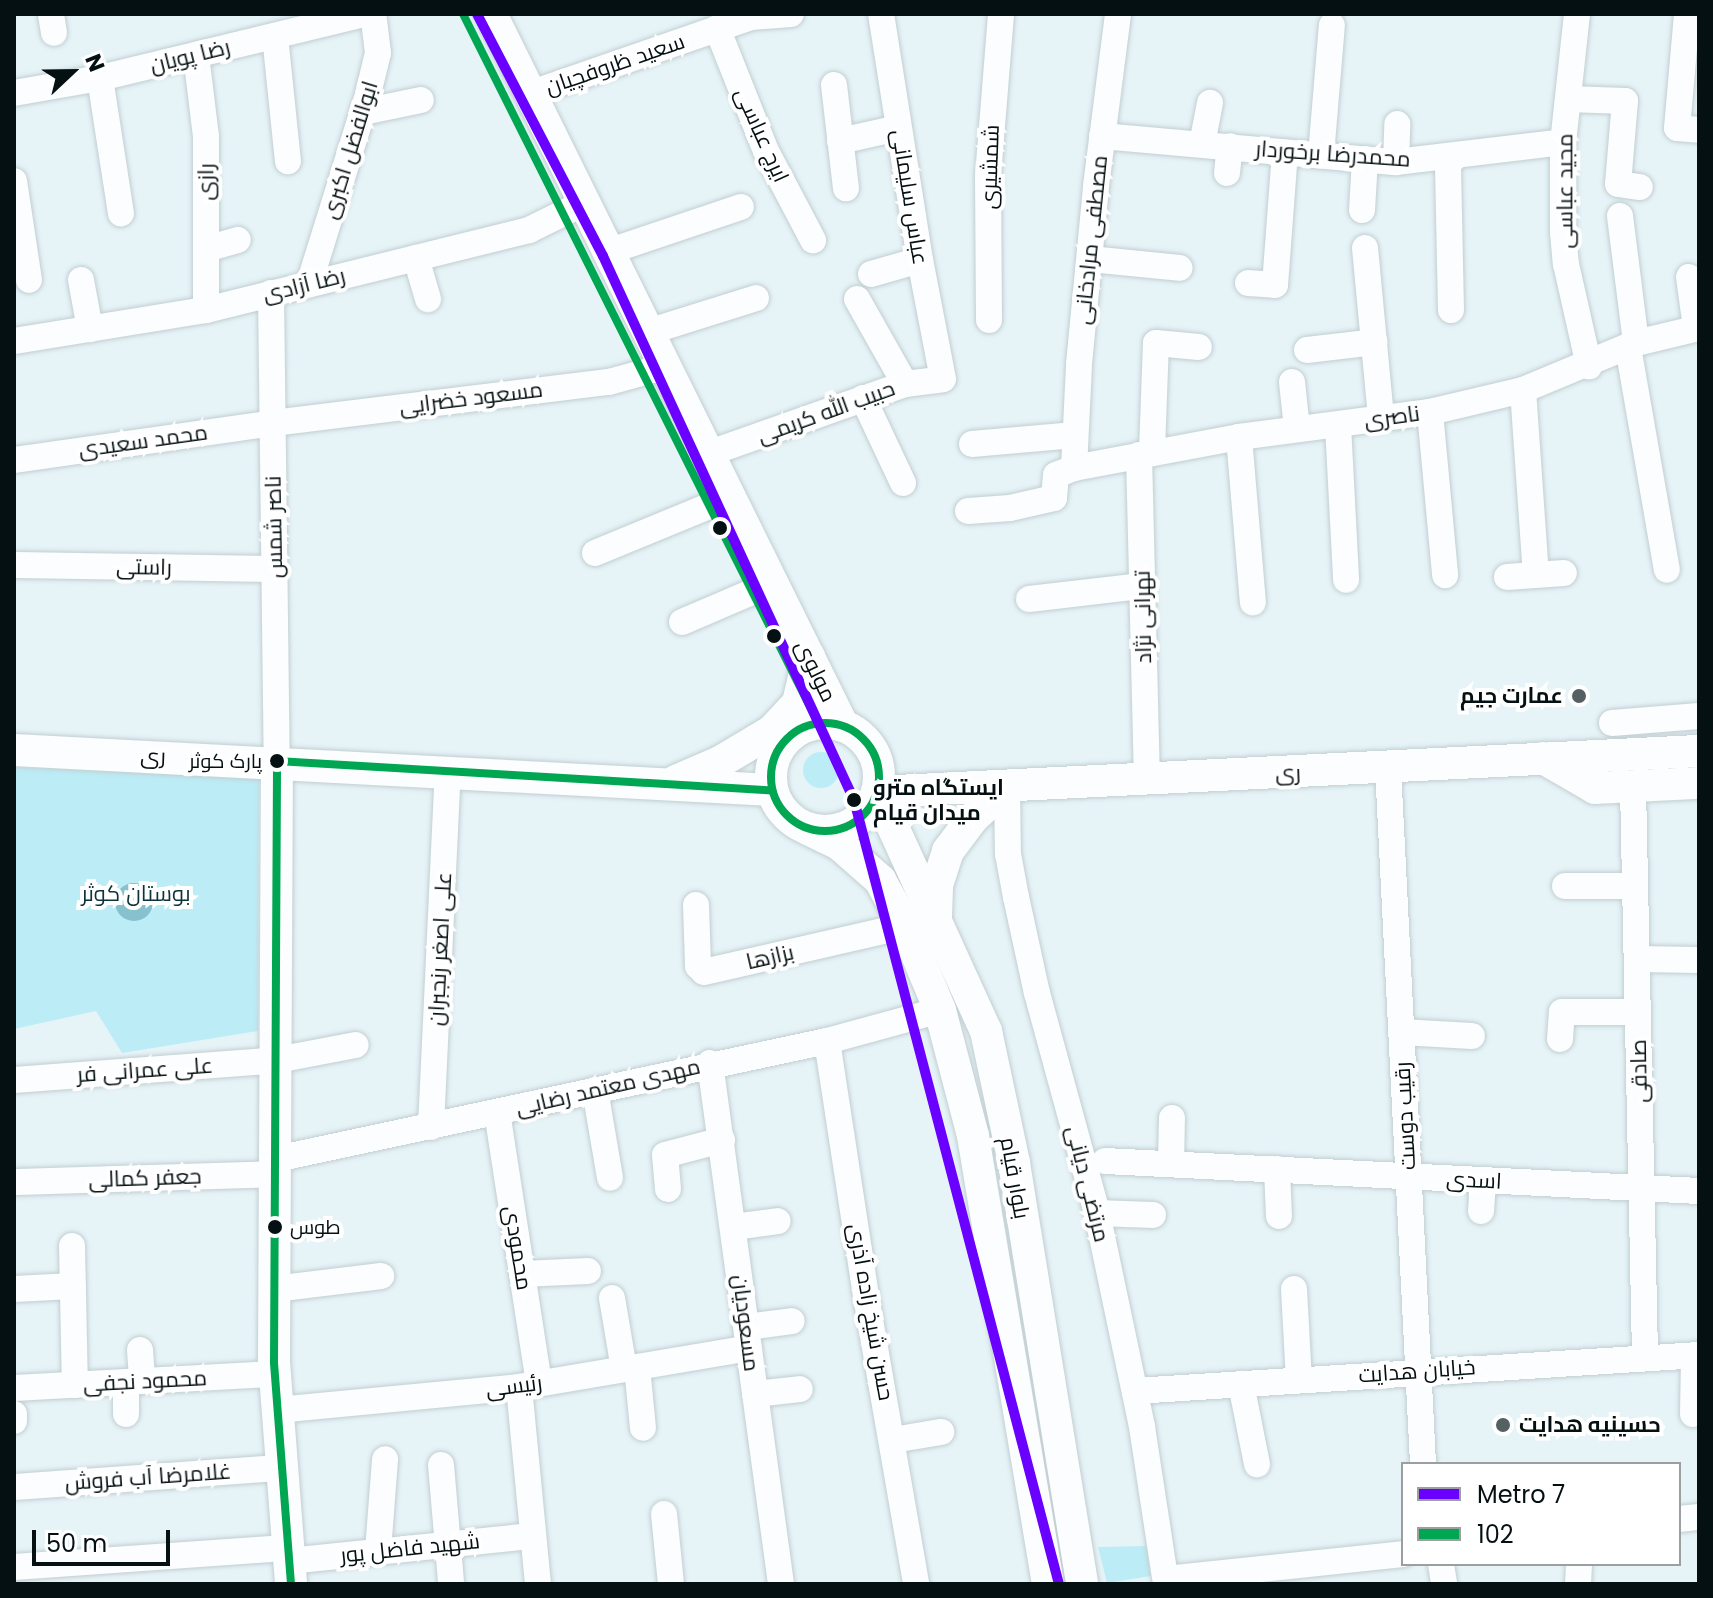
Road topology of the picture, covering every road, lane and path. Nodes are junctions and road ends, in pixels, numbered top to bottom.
1 (364, 14) edge
2 (373, 14) edge
3 (491, 14) edge
4 (791, 14) edge
5 (881, 14) edge
6 (1001, 14) edge
7 (1118, 14) edge
8 (1577, 14) edge
9 (1687, 14) edge
10 (1332, 25) dead end
11 (717, 28) junction
12 (275, 36) junction
13 (196, 55) junction
14 (1690, 63) edge
15 (100, 78) junction
16 (834, 85) dead end
17 (14, 93) edge
18 (532, 93) junction
19 (1568, 99) junction
20 (421, 100) dead end
21 (1210, 103) dead end
22 (363, 112) junction
23 (1397, 124) dead end
24 (898, 128) junction
25 (1699, 130) edge
26 (1102, 136) junction
27 (840, 141) junction
28 (1563, 142) junction
29 (1202, 144) junction
30 (1230, 146) junction
31 (1285, 152) junction
32 (1321, 155) junction
33 (1455, 157) junction
34 (1365, 159) junction
35 (288, 161) dead end
36 (1396, 162) junction
37 (1227, 173) dead end
38 (14, 181) edge
39 (1640, 187) dead end
40 (846, 188) dead end
41 (586, 202) junction
42 (741, 207) dead end
43 (1362, 210) dead end
44 (121, 213) dead end
45 (1620, 216) dead end
46 (238, 240) dead end
47 (813, 240) dead end
48 (1365, 248) dead end
49 (206, 249) junction
50 (610, 251) junction
51 (416, 258) junction
52 (1090, 259) junction
53 (920, 260) junction
54 (1180, 268) dead end
55 (871, 274) dead end
56 (1689, 277) dead end
57 (29, 280) dead end
58 (81, 280) dead end
59 (1248, 283) dead end
60 (309, 284) junction
61 (271, 293) junction
62 (756, 298) dead end
63 (428, 299) dead end
64 (857, 299) dead end
65 (206, 310) junction
66 (1451, 310) dead end
67 (989, 320) dead end
68 (1698, 328) edge
69 (90, 329) junction
70 (651, 331) junction
71 (14, 341) edge
72 (1375, 342) junction
73 (1632, 345) junction
74 (1199, 347) dead end
75 (1307, 350) dead end
76 (667, 366) junction
77 (1589, 366) junction
78 (943, 379) joint
79 (1292, 382) dead end
80 (905, 384) junction
81 (1523, 390) junction
82 (863, 398) junction
83 (1430, 412) junction
84 (1381, 418) junction
85 (273, 423) junction
86 (1338, 425) junction
87 (1297, 429) junction
88 (1075, 435) junction
89 (1239, 437) junction
90 (972, 444) dead end
91 (710, 453) junction
92 (1145, 453) junction
93 (14, 460) edge
94 (1074, 468) junction
95 (903, 483) dead end
96 (731, 497) junction
97 (968, 511) dead end
98 (595, 553) dead end
99 (14, 565) edge
100 (275, 569) junction
101 (1667, 570) dead end
102 (1564, 573) dead end
103 (1445, 575) dead end
104 (1536, 575) junction
105 (1507, 577) dead end
106 (1346, 580) dead end
107 (773, 583) junction
108 (1142, 586) junction
109 (1029, 599) dead end
110 (1253, 602) dead end
111 (682, 622) dead end
112 (809, 656) junction
113 (1699, 716) edge
114 (1612, 723) dead end
115 (843, 726) junction
116 (14, 750) edge
117 (1699, 751) edge
118 (1543, 758) junction
119 (277, 761) junction
120 (1388, 768) junction
121 (448, 771) junction
122 (1147, 779) junction
123 (1699, 783) edge
124 (670, 784) junction
125 (1007, 786) junction
126 (1633, 787) junction
127 (772, 790) junction
128 (877, 792) junction
129 (808, 829) junction
130 (1565, 886) dead end
131 (1635, 886) junction
132 (696, 905) dead end
133 (920, 922) junction
134 (1637, 959) junction
135 (1699, 960) edge
136 (940, 1010) junction
137 (1638, 1012) junction
138 (1401, 1032) junction
139 (1472, 1036) dead end
140 (1560, 1039) dead end
141 (827, 1041) junction
142 (356, 1045) dead end
143 (277, 1060) junction
144 (710, 1063) junction
145 (14, 1080) edge
146 (595, 1090) junction
147 (497, 1112) junction
148 (1172, 1118) dead end
149 (431, 1127) junction
150 (722, 1140) junction
151 (1105, 1161) dead end
152 (1171, 1164) junction
153 (276, 1167) junction
154 (1277, 1169) junction
155 (1408, 1176) junction
156 (610, 1178) dead end
157 (1483, 1180) junction
158 (14, 1182) edge
159 (1641, 1188) junction
160 (668, 1189) dead end
161 (1699, 1191) edge
162 (1481, 1211) dead end
163 (1097, 1213) junction
164 (1153, 1215) dead end
165 (1279, 1216) dead end
166 (778, 1221) dead end
167 (734, 1227) junction
168 (72, 1246) dead end
169 (588, 1271) dead end
170 (522, 1274) junction
171 (381, 1276) dead end
172 (73, 1286) junction
173 (14, 1289) edge
174 (274, 1289) junction
175 (1294, 1289) dead end
176 (612, 1298) dead end
177 (792, 1321) dead end
178 (748, 1338) junction
179 (140, 1350) dead end
180 (1697, 1355) edge
181 (1645, 1356) junction
182 (630, 1368) junction
183 (1418, 1371) junction
184 (275, 1374) junction
185 (1299, 1380) junction
186 (134, 1382) junction
187 (1241, 1384) junction
188 (75, 1385) junction
189 (529, 1385) junction
190 (14, 1388) edge
191 (800, 1389) dead end
192 (1135, 1391) junction
193 (755, 1394) junction
194 (277, 1410) junction
195 (14, 1414) edge
196 (126, 1414) dead end
197 (1693, 1414) dead end
198 (14, 1421) edge
199 (643, 1428) dead end
200 (941, 1432) dead end
201 (893, 1440) junction
202 (385, 1459) dead end
203 (1423, 1462) edge
204 (1257, 1464) dead end
205 (441, 1465) dead end
206 (282, 1468) junction
207 (14, 1487) edge
208 (664, 1514) dead end
209 (532, 1536) junction
210 (449, 1543) junction
211 (378, 1551) junction
212 (1401, 1554) edge
213 (289, 1564) edge
214 (14, 1567) edge
215 (91, 1573) edge
216 (1166, 1581) edge
217 (451, 1582) edge
218 (538, 1584) edge
219 (671, 1584) edge
220 (781, 1584) edge
221 (916, 1584) edge
222 (1048, 1584) edge
223 (1082, 1584) edge

1 - 12 street, رضا پویان
2 - 22 street, ابوالفضل اکبری
3 - 18 main road, مولوی
4 - 11 street, سعید ظروفچیان
5 - 24 street, عباس سلیمانی
6 - 67 street, شمشیری
7 - 26 street, مصطفی مرادخانی
8 - 19 street, مجید عباسی
9 - 14 street
10 - 32 street
11 - 18 street, سعید ظروفچیان
11 - 47 street, ایرج عباسی
12 - 13 street, رضا پویان
12 - 35 street
13 - 15 street, رضا پویان
13 - 49 street, رازی
14 - 25 street
15 - 17 street, رضا پویان
15 - 44 street
16 - 27 street
18 - 41 main road, مولوی
19 - 28 street, مجید عباسی
19 - 39 street
20 - 22 street
21 - 29 street
22 - 60 street, ابوالفضل اکبری
23 - 36 street
24 - 27 street
24 - 53 street, عباس سلیمانی
26 - 29 street, محمدرضا برخوردار
26 - 52 street, مصطفی مرادخانی
27 - 40 street
28 - 33 street, محمدرضا برخوردار
28 - 77 street, مجید عباسی
29 - 30 street, محمدرضا برخوردار
30 - 31 street, محمدرضا برخوردار
30 - 37 street
31 - 32 street, محمدرضا برخوردار
31 - 59 street
32 - 34 street, محمدرضا برخوردار
33 - 36 street, محمدرضا برخوردار
33 - 66 street
34 - 36 street, محمدرضا برخوردار
34 - 43 street
38 - 57 street
41 - 50 main road, مولوی
41 - 51 street, رضا آزادی
42 - 50 street
45 - 73 street
46 - 49 street
48 - 72 street
49 - 65 street, رازی
50 - 70 main road, مولوی
51 - 60 street, رضا آزادی
51 - 63 street
52 - 54 street
52 - 88 street, مصطفی مرادخانی
53 - 55 street
53 - 78 street, عباس سلیمانی
56 - 68 street
58 - 69 street
60 - 61 street, رضا آزادی
61 - 65 street, رضا آزادی
61 - 85 street, ناصر شمس
62 - 70 street
64 - 80 street
65 - 69 street, رضا آزادی
68 - 73 street, ناصری
69 - 71 street, رضا آزادی
70 - 76 main road, مولوی
72 - 75 street
72 - 84 street
73 - 77 street, ناصری
73 - 101 street
74 - 92 street, تهرانی نژاد
76 - 85 street, مسعود خضرایی
76 - 91 main road, مولوی
77 - 81 street, ناصری
78 - 80 street, حبیب الله کریمی
79 - 87 street
80 - 82 street, حبیب الله کریمی
81 - 83 street, ناصری
81 - 104 street
82 - 91 street, حبیب الله کریمی
82 - 95 street
83 - 84 street, ناصری
83 - 103 street
84 - 86 street, ناصری
85 - 93 street, محمد سعیدی
85 - 100 street, ناصر شمس
86 - 87 street, ناصری
86 - 106 street
87 - 89 street, ناصری
88 - 90 street
88 - 94 street, مصطفی مرادخانی
89 - 92 street, ناصری
89 - 110 street
91 - 96 main road, مولوی
92 - 94 street, ناصری
92 - 108 street, تهرانی نژاد
94 - 97 street
96 - 98 street
96 - 107 main road, مولوی
99 - 100 street, راستی
100 - 119 street, ناصر شمس
102 - 104 street
104 - 105 street
107 - 111 street
107 - 112 main road, مولوی
108 - 109 street
108 - 122 street, تهرانی نژاد
112 - 115 main road, مولوی
112 - 124 main road
113 - 114 street
115 - 127 main road
115 - 128 main road
116 - 119 main road, ری
117 - 118 main road, ری
118 - 120 main road, ری
118 - 126 main road
119 - 121 main road, ری
119 - 143 main road
120 - 122 main road, ری
120 - 138 street, رقیب دوست
121 - 124 main road, ری
121 - 149 street, علی اصغر رنجبران
122 - 125 main road, ری
123 - 126 main road
124 - 127 main road, ری
125 - 128 main road, ری
125 - 133 main road
125 - 163 street, مرتضی دیانی
126 - 131 street, صادقی
127 - 129 main road
128 - 129 main road
128 - 133 main road, بلوار قیام
129 - 133 main road, بلوار قیام
130 - 131 street
131 - 134 street, صادقی
132 - 133 street, بزازها
133 - 136 main road, بلوار قیام
133 - 223 main road, بلوار قیام
134 - 135 street
134 - 137 street, صادقی
136 - 141 street, مهدی معتمد رضایی
136 - 222 main road, بلوار قیام
137 - 140 street
137 - 159 street, صادقی
138 - 139 street
138 - 155 street, رقیب دوست
141 - 144 street, مهدی معتمد رضایی
141 - 201 street, حسن شیخ زاده آذری
142 - 143 street, علی عمرانی فر
143 - 145 street, علی عمرانی فر
143 - 153 main road
144 - 146 street, مهدی معتمد رضایی
144 - 150 street, مسعودیان
146 - 147 street, مهدی معتمد رضایی
146 - 156 street
147 - 149 street, مهدی معتمد رضایی
147 - 170 street, محمودی
148 - 152 street
149 - 153 street, مهدی معتمد رضایی
150 - 160 street
150 - 167 street, مسعودیان
151 - 152 street, اسدی
152 - 154 street, اسدی
153 - 158 street, جعفر کمالی
153 - 174 main road
154 - 155 street, اسدی
154 - 165 street
155 - 157 street, اسدی
155 - 183 street, رقیب دوست
157 - 159 street, اسدی
157 - 162 street
159 - 161 street, اسدی
159 - 181 street, صادقی
163 - 164 street
163 - 192 street, مرتضی دیانی
166 - 167 street
167 - 178 street, مسعودیان
168 - 172 street
169 - 170 street
170 - 189 street, محمودی
171 - 174 street
172 - 173 street
172 - 188 street
174 - 184 main road
175 - 185 street
176 - 182 street
177 - 178 street, رئیسی
178 - 182 street, رئیسی
178 - 193 street, مسعودیان
179 - 186 street
180 - 181 street, خیابان‌ هدایت
180 - 197 street
181 - 183 street, خیابان‌ هدایت
182 - 189 street, رئیسی
182 - 199 street
183 - 185 street, خیابان‌ هدایت
183 - 203 street, رقیب دوست
184 - 186 street, محمود نجفی
184 - 194 main road
185 - 187 street, خیابان‌ هدایت
186 - 188 street, محمود نجفی
186 - 196 street
187 - 192 street, خیابان‌ هدایت
187 - 204 street
188 - 190 street, محمود نجفی
189 - 194 street, رئیسی
189 - 209 street, محمودی
191 - 193 street
192 - 216 street, مرتضی دیانی
193 - 220 street, مسعودیان
194 - 206 main road
195 - 198 street
200 - 201 street
201 - 221 street, حسن شیخ زاده آذری
202 - 211 street
205 - 210 street
206 - 207 street, غلامرضا آب فروش
206 - 213 main road
208 - 219 street
209 - 210 street, شهید فاضل پور
209 - 218 street, محمودی
210 - 211 street, شهید فاضل پور
210 - 217 street
211 - 213 street, شهید فاضل پور
212 - 216 street
213 - 215 street, شهید فاضل پور
214 - 215 street, شهید فاضل پور

